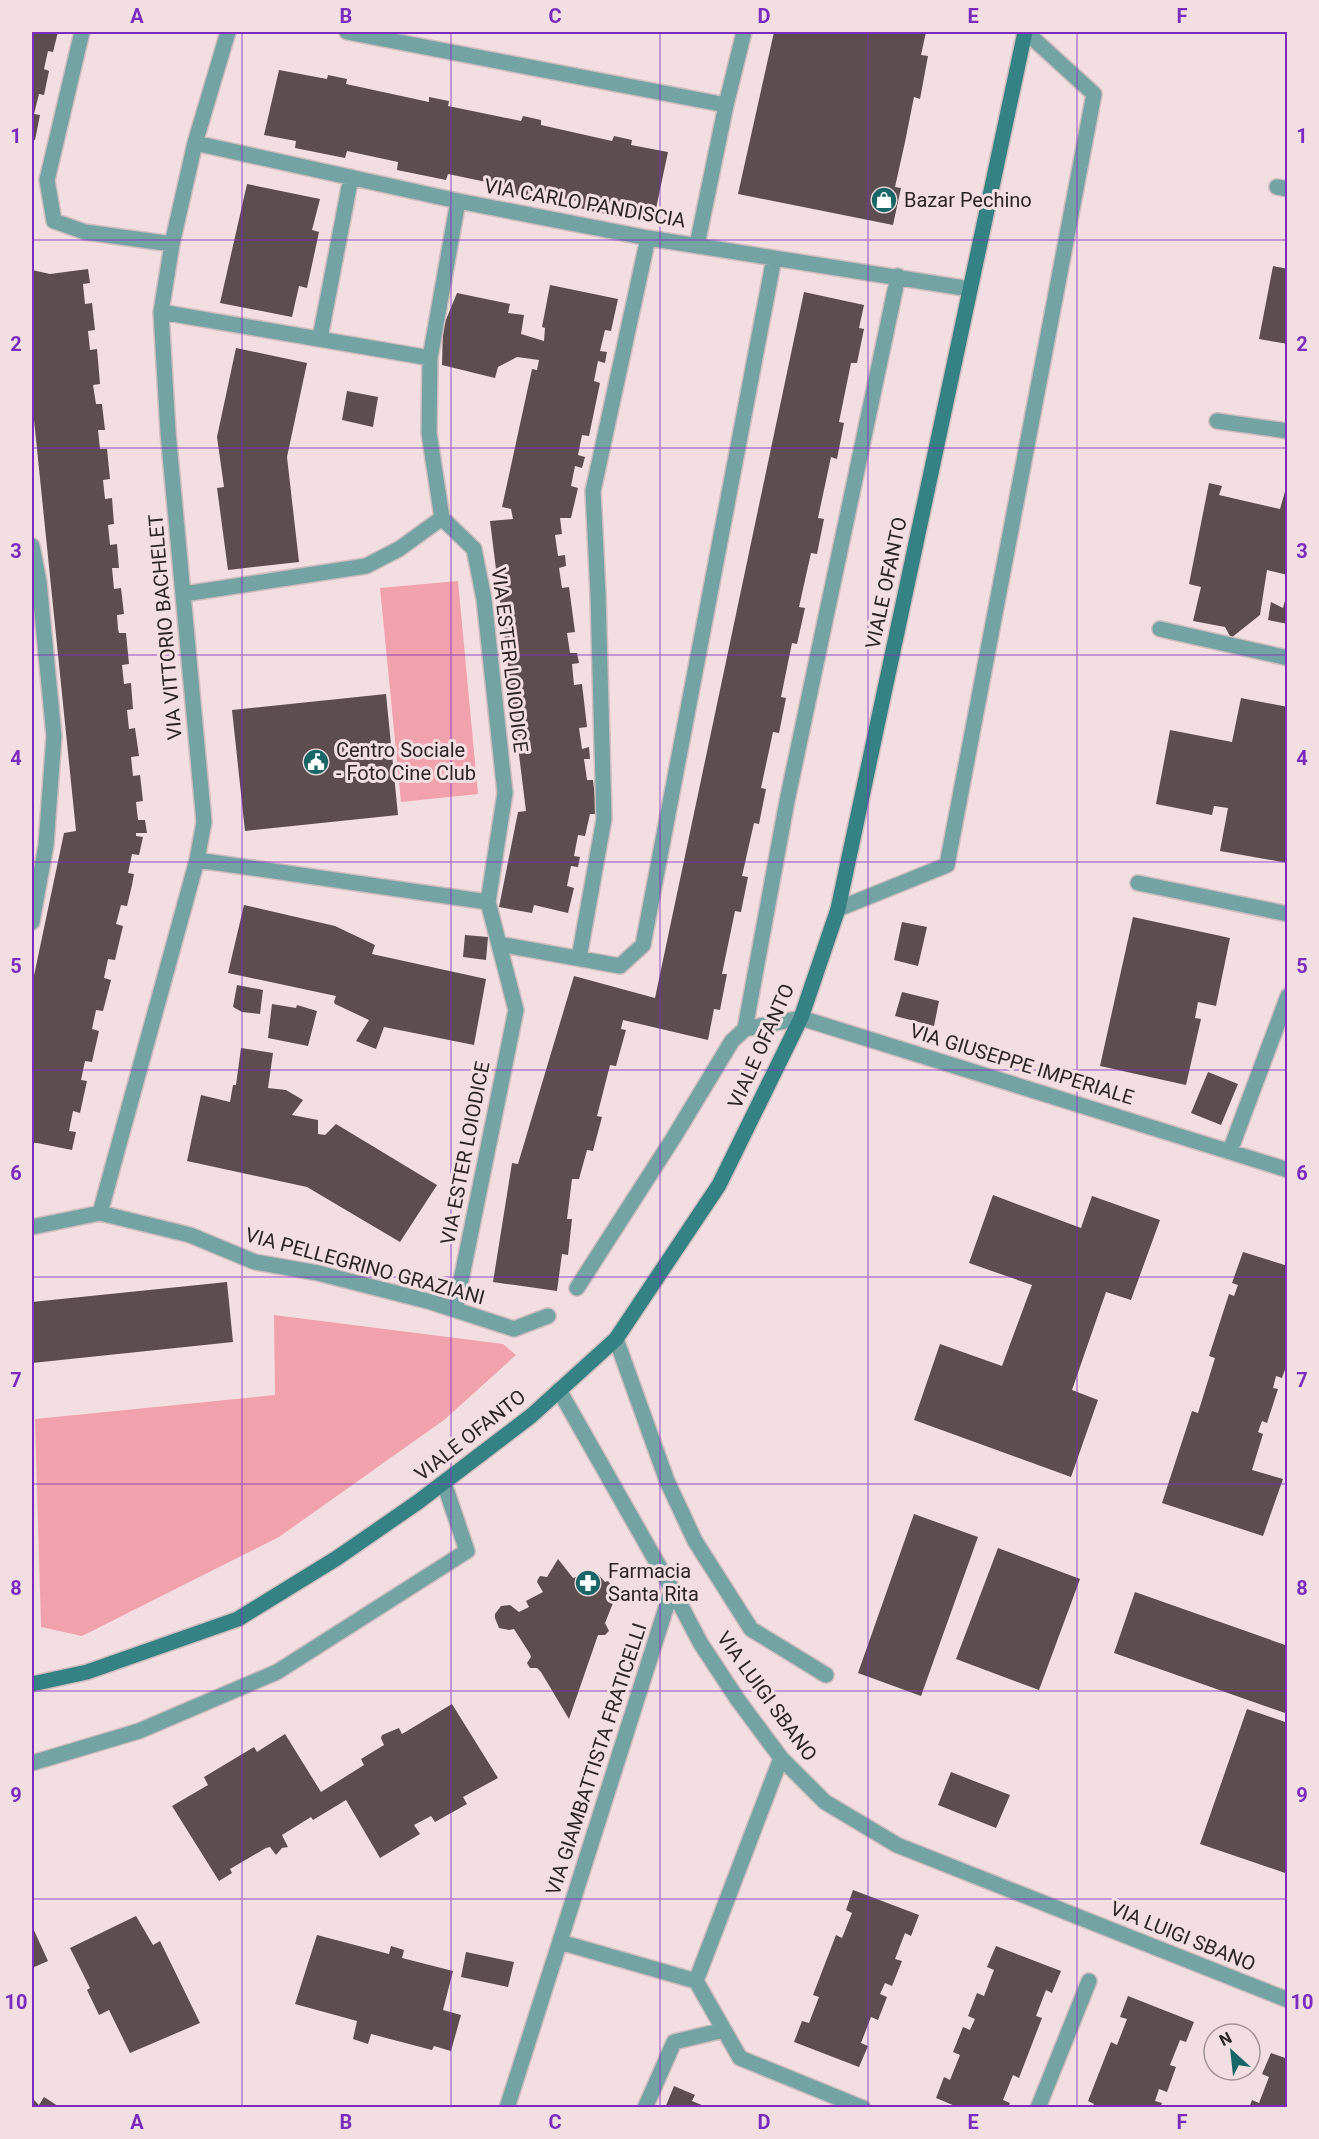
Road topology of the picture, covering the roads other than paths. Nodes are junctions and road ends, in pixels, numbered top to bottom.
1 (82, 32) edge
2 (228, 32) edge
3 (348, 32) edge
4 (744, 32) edge
5 (1025, 32) edge
6 (726, 105) junction
7 (195, 143) junction
8 (351, 177) junction
9 (458, 201) junction
10 (648, 238) junction
11 (172, 244) junction
12 (697, 245) junction
13 (774, 258) junction
14 (898, 276) junction
15 (970, 288) junction
16 (160, 312) junction
17 (320, 338) junction
18 (430, 358) junction
19 (1217, 421) dead end
20 (1287, 431) edge
21 (441, 518) junction
22 (32, 546) edge
23 (184, 594) junction
24 (1160, 629) dead end
25 (1287, 658) edge
26 (197, 860) junction
27 (1138, 883) dead end
28 (488, 902) junction
29 (838, 909) junction
30 (1287, 914) edge
31 (32, 922) edge
32 (499, 944) junction
33 (579, 958) junction
34 (1287, 996) edge
35 (801, 1018) junction
36 (745, 1029) junction
37 (1230, 1151) junction
38 (1287, 1170) edge
39 (100, 1214) junction
40 (32, 1227) edge
41 (577, 1288) dead end
42 (455, 1310) junction
43 (548, 1316) dead end
44 (616, 1339) junction
45 (559, 1390) junction
46 (444, 1483) junction
47 (672, 1589) junction
48 (826, 1675) dead end
49 (32, 1684) edge
50 (781, 1758) junction
51 (32, 1763) edge
52 (560, 1942) junction
53 (696, 1981) junction
54 (1089, 1981) dead end
55 (1287, 2000) edge
56 (724, 2030) junction
57 (507, 2108) edge
58 (645, 2108) edge
59 (863, 2108) edge
60 (1038, 2108) edge

1 - 11 street
2 - 7 street, VIA VITTORIO BACHELET
3 - 6 street
4 - 6 street
5 - 15 main road, VIALE OFANTO
5 - 29 street
6 - 12 street
7 - 8 street, VIA CARLO PANDISCIA
7 - 11 street, VIA VITTORIO BACHELET
8 - 9 street, VIA CARLO PANDISCIA
8 - 17 street
9 - 10 street, VIA CARLO PANDISCIA
9 - 18 street
10 - 12 street, VIA CARLO PANDISCIA
10 - 33 street
11 - 16 street, VIA VITTORIO BACHELET
12 - 13 street, VIA CARLO PANDISCIA
13 - 14 street, VIA CARLO PANDISCIA
13 - 33 street
14 - 15 street, VIA CARLO PANDISCIA
14 - 36 street
15 - 29 main road, VIALE OFANTO
16 - 17 street
16 - 23 street, VIA VITTORIO BACHELET
17 - 18 street
18 - 21 street
19 - 20 street
21 - 23 street
21 - 28 street, VIA ESTER LOIODICE
22 - 31 street
23 - 26 street, VIA VITTORIO BACHELET
24 - 25 street
26 - 28 street
26 - 39 street, VIA VITTORIO BACHELET
27 - 30 street
28 - 32 street, VIA ESTER LOIODICE
29 - 35 main road, VIALE OFANTO
32 - 33 street
32 - 42 street, VIA ESTER LOIODICE
34 - 37 street
35 - 36 street
35 - 37 street, VIA GIUSEPPE IMPERIALE
35 - 44 main road, VIALE OFANTO
36 - 41 street
37 - 38 street, VIA GIUSEPPE IMPERIALE
39 - 40 street, VIA PELLEGRINO GRAZIANI
39 - 42 street, VIA PELLEGRINO GRAZIANI
42 - 43 street, VIA PELLEGRINO GRAZIANI
44 - 45 main road, VIALE OFANTO
44 - 48 street
45 - 46 main road, VIALE OFANTO
45 - 47 street, VIA LUIGI SBANO
46 - 49 main road, VIALE OFANTO
46 - 51 street
47 - 50 street, VIA LUIGI SBANO
47 - 52 street, VIA GIAMBATTISTA FRATICELLI
50 - 53 street
50 - 55 street, VIA LUIGI SBANO
52 - 53 street
52 - 57 street, VIA GIAMBATTISTA FRATICELLI
53 - 56 street
54 - 60 street
56 - 58 street
56 - 59 street

